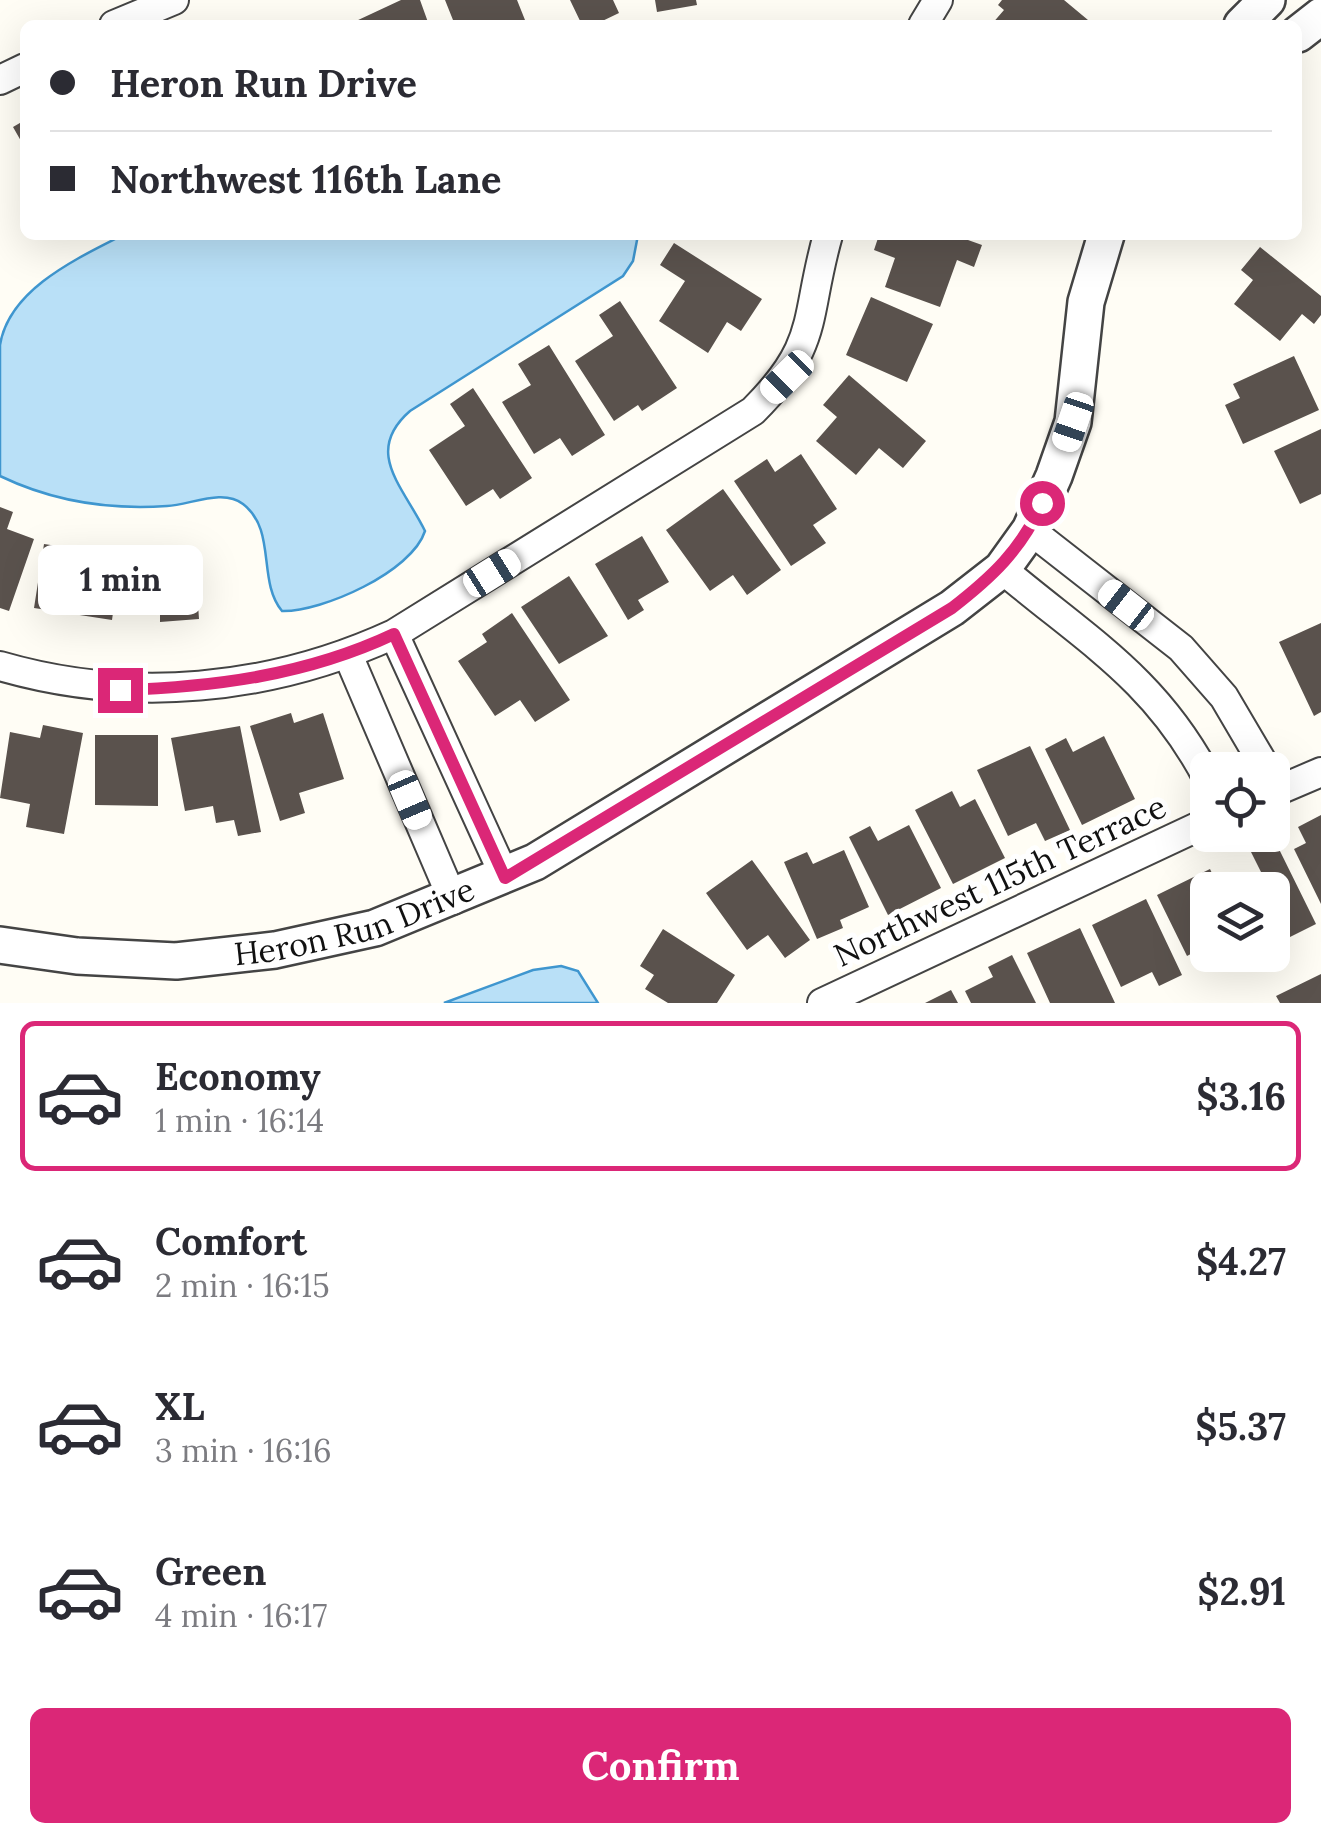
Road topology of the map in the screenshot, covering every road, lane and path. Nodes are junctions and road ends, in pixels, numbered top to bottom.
1 (174, 0) edge
2 (1267, 0) edge
3 (126, 20) edge
4 (1247, 20) edge
5 (827, 240) edge
6 (1107, 241) edge
7 (1030, 530) junction
8 (1002, 570) junction
9 (394, 634) junction
10 (348, 655) junction
11 (0, 666) edge
12 (1194, 752) edge
13 (1255, 752) edge
14 (1321, 772) edge
15 (1290, 779) edge
16 (1190, 830) edge
17 (505, 878) junction
18 (453, 900) junction
19 (0, 945) edge
20 (822, 1003) edge

1 - 3 street
2 - 4 street
5 - 9 street
6 - 7 street, Heron Run Drive
7 - 8 street, Heron Run Drive
7 - 13 street
8 - 12 street
8 - 17 street, Heron Run Drive
9 - 10 street
9 - 17 street
10 - 11 street
10 - 18 street
14 - 15 street
16 - 20 street, Northwest 115th Terrace
17 - 18 street, Heron Run Drive
18 - 19 street, Heron Run Drive

